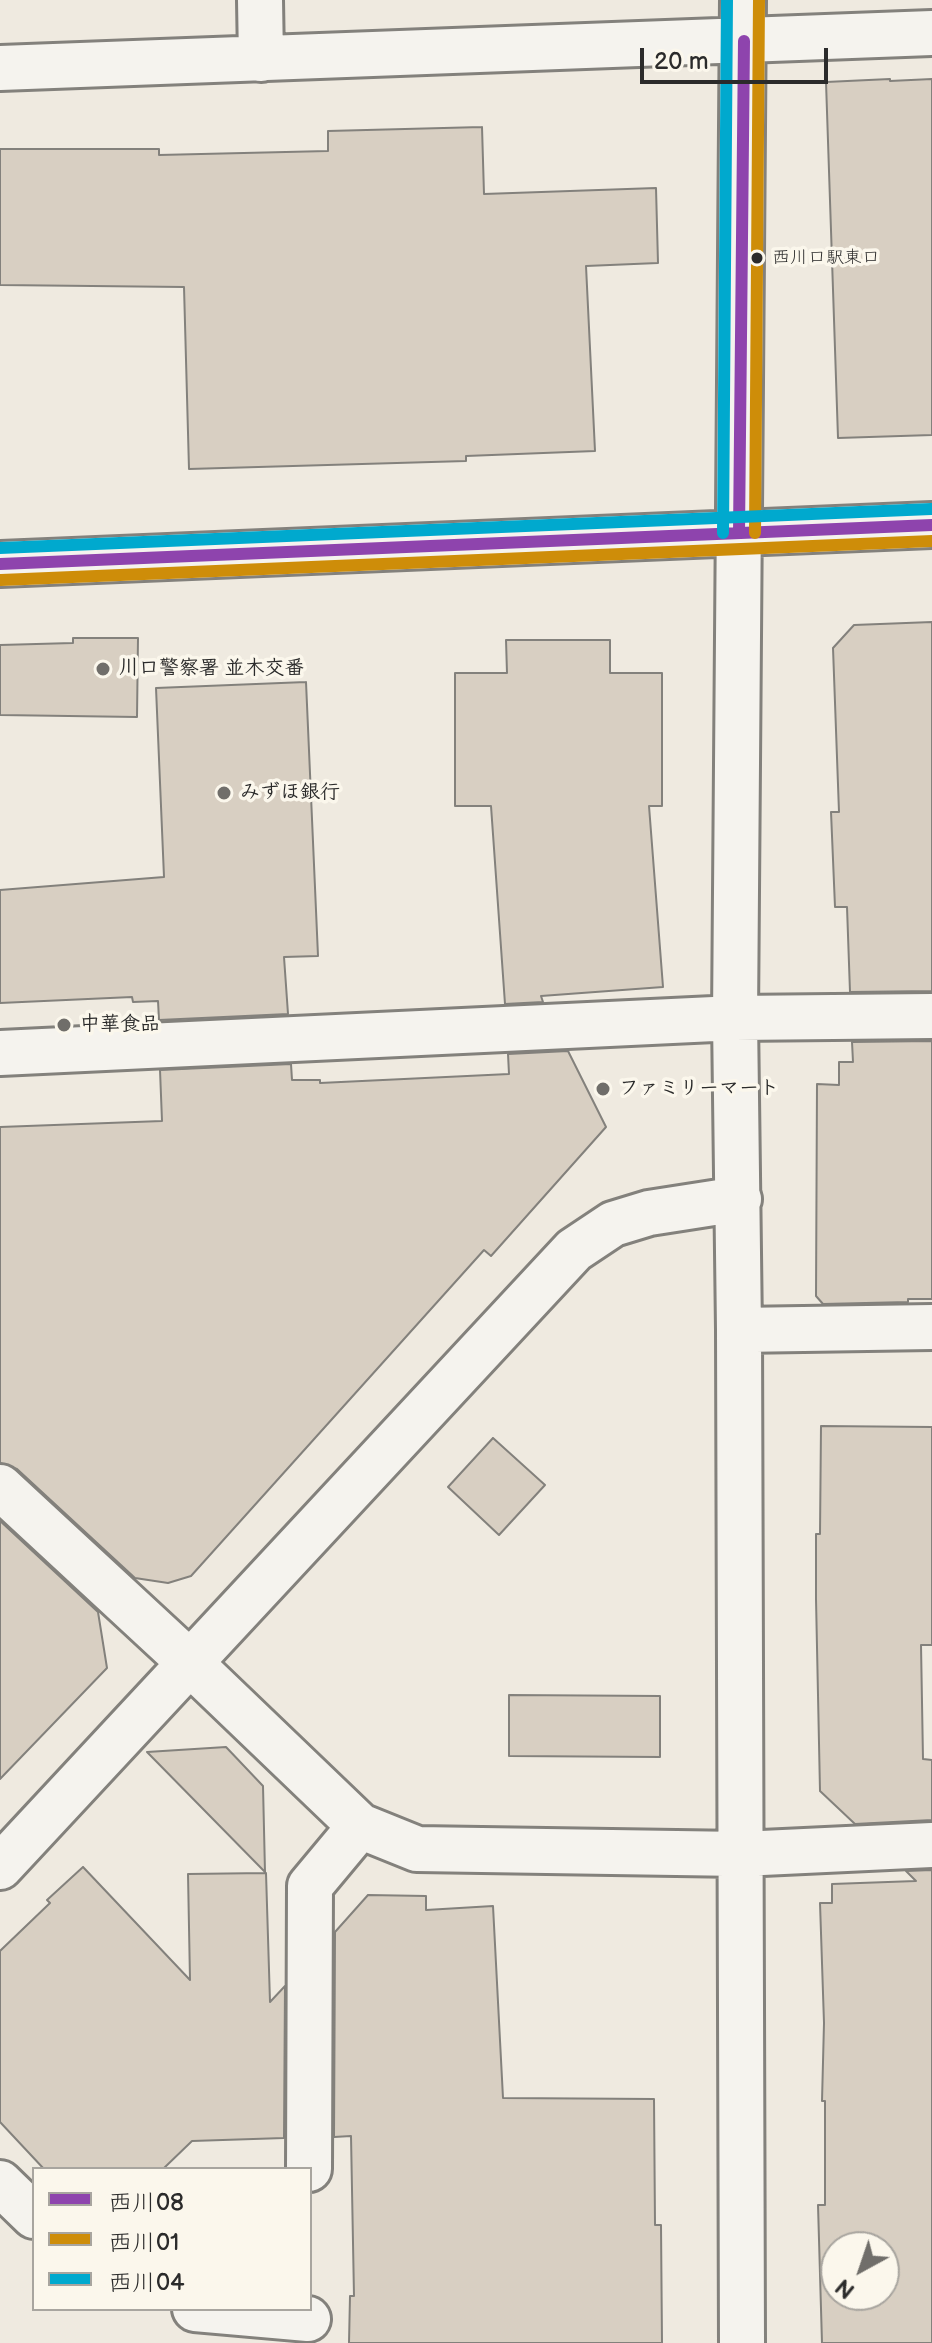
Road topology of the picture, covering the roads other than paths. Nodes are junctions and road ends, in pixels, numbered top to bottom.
1 (260, 0) edge
2 (743, 20) edge
3 (932, 33) edge
4 (261, 59) junction
5 (0, 68) edge
6 (932, 525) edge
7 (739, 533) junction
8 (0, 564) edge
9 (932, 1016) edge
10 (735, 1018) junction
11 (0, 1053) edge
12 (739, 1199) junction
13 (932, 1327) edge
14 (739, 1330) junction
15 (0, 1487) edge
16 (189, 1662) junction
17 (360, 1826) junction
18 (932, 1845) edge
19 (741, 1854) junction
20 (0, 1867) edge
21 (309, 2167) edge
22 (0, 2183) edge
23 (32, 2214) edge
24 (210, 2311) edge
25 (308, 2324) edge
26 (742, 2343) edge

1 - 4 street
2 - 3 street
2 - 4 street
2 - 7 street
4 - 5 street
6 - 7 street
7 - 8 street
7 - 10 street
9 - 10 street
10 - 11 street
10 - 12 street
12 - 14 street
12 - 16 street
13 - 14 street
14 - 19 street
15 - 16 street
16 - 17 street
16 - 20 street
17 - 19 street
17 - 21 street
18 - 19 street
19 - 26 street
22 - 23 street
24 - 25 street

